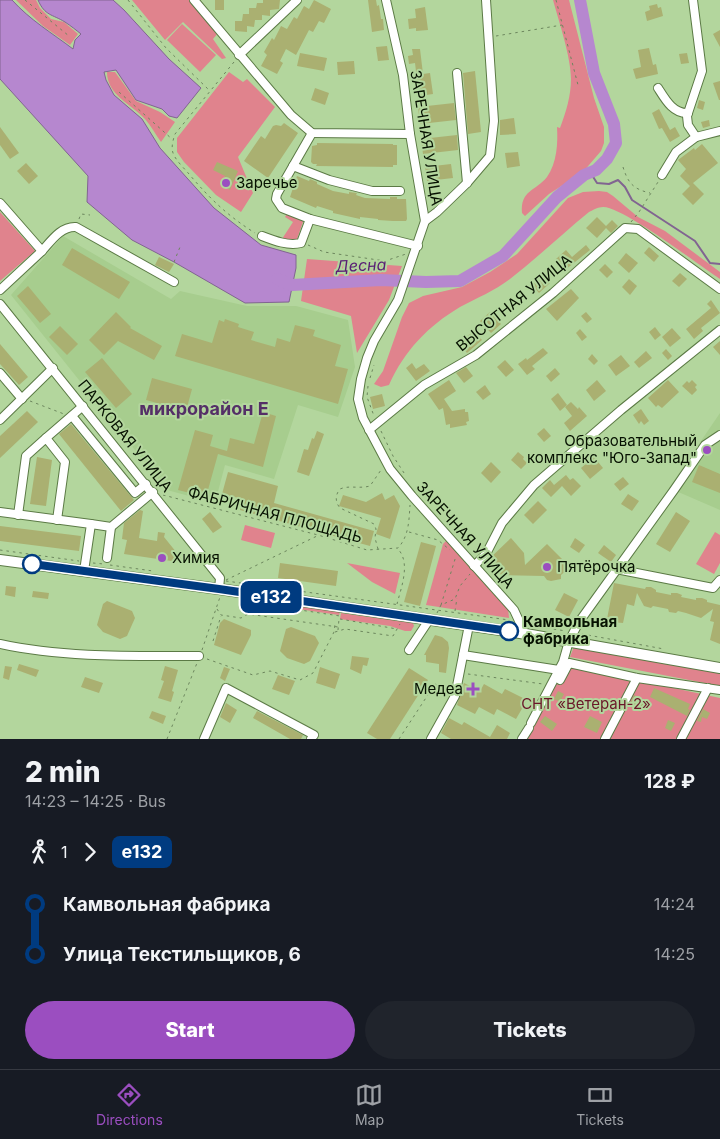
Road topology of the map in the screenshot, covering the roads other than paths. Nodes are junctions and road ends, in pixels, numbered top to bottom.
1 (194, 0) edge
2 (296, 0) edge
3 (386, 0) edge
4 (486, 0) edge
5 (693, 0) edge
6 (239, 56) junction
7 (456, 73) dead end
8 (658, 88) dead end
9 (688, 113) junction
10 (720, 131) edge
11 (312, 133) junction
12 (410, 134) junction
13 (696, 137) junction
14 (293, 166) junction
15 (662, 175) road end
16 (466, 182) junction
17 (400, 191) dead end
18 (0, 204) edge
19 (310, 219) junction
20 (425, 221) junction
21 (262, 236) road end
22 (418, 246) junction
23 (42, 251) junction
24 (174, 282) dead end
25 (720, 289) edge
26 (0, 290) edge
27 (0, 304) edge
28 (720, 330) edge
29 (53, 368) junction
30 (0, 373) edge
31 (22, 399) junction
32 (83, 406) junction
33 (72, 416) junction
34 (0, 420) edge
35 (369, 430) junction
36 (720, 435) edge
37 (46, 438) junction
38 (146, 484) junction
39 (152, 492) junction
40 (0, 512) edge
41 (18, 515) junction
42 (57, 520) junction
43 (91, 524) junction
44 (111, 527) junction
45 (107, 558) dead end
46 (0, 560) edge
47 (474, 566) junction
48 (616, 569) junction
49 (84, 571) junction
50 (720, 580) edge
51 (222, 585) junction
52 (429, 620) junction
53 (469, 625) junction
54 (520, 633) junction
55 (569, 641) junction
56 (0, 644) edge
57 (409, 650) dead end
58 (463, 654) junction
59 (199, 656) road end
60 (720, 668) edge
61 (559, 670) junction
62 (637, 678) junction
63 (560, 680) dead end
64 (708, 688) junction
65 (720, 690) edge
66 (204, 739) edge
67 (311, 739) edge
68 (431, 739) edge
69 (522, 739) edge
70 (605, 739) edge
71 (681, 739) edge

1 - 6 street
2 - 6 street
3 - 12 street, ЗАРЕЧНАЯ УЛИЦА
4 - 16 street
5 - 9 street
6 - 11 street
7 - 16 street
8 - 9 street
9 - 13 street
10 - 13 street
11 - 12 street
11 - 14 street
12 - 20 street, ЗАРЕЧНАЯ УЛИЦА
13 - 15 street
14 - 17 street
14 - 19 street
16 - 20 street
18 - 23 street
19 - 21 street
19 - 22 street
20 - 22 street, ЗАРЕЧНАЯ УЛИЦА
22 - 35 street, ЗАРЕЧНАЯ УЛИЦА
23 - 24 street
23 - 26 street
25 - 35 street, ВЫСОТНАЯ УЛИЦА
27 - 29 street, ПАРКОВАЯ УЛИЦА
28 - 47 street
29 - 31 street
29 - 32 street, ПАРКОВАЯ УЛИЦА
30 - 31 street
31 - 34 street
32 - 33 street
32 - 38 street, ПАРКОВАЯ УЛИЦА
33 - 37 street
33 - 38 street
35 - 47 street, ЗАРЕЧНАЯ УЛИЦА
36 - 48 street
37 - 41 street
37 - 42 street
38 - 39 street, ПАРКОВАЯ УЛИЦА
39 - 44 street
39 - 51 street, ПАРКОВАЯ УЛИЦА
40 - 41 street
41 - 42 street
42 - 43 street
43 - 44 street
43 - 49 street
44 - 45 street
46 - 49 main road
47 - 54 street, ЗАРЕЧНАЯ УЛИЦА
48 - 50 street
48 - 55 street
49 - 51 main road
51 - 52 main road
52 - 53 main road
52 - 57 street
53 - 54 main road
53 - 58 street
54 - 55 main road
55 - 60 main road
55 - 61 street
56 - 59 street
58 - 61 street
58 - 68 street
61 - 69 street
62 - 63 street
62 - 64 street
62 - 70 street
64 - 65 street
64 - 71 street
66 - 67 street

